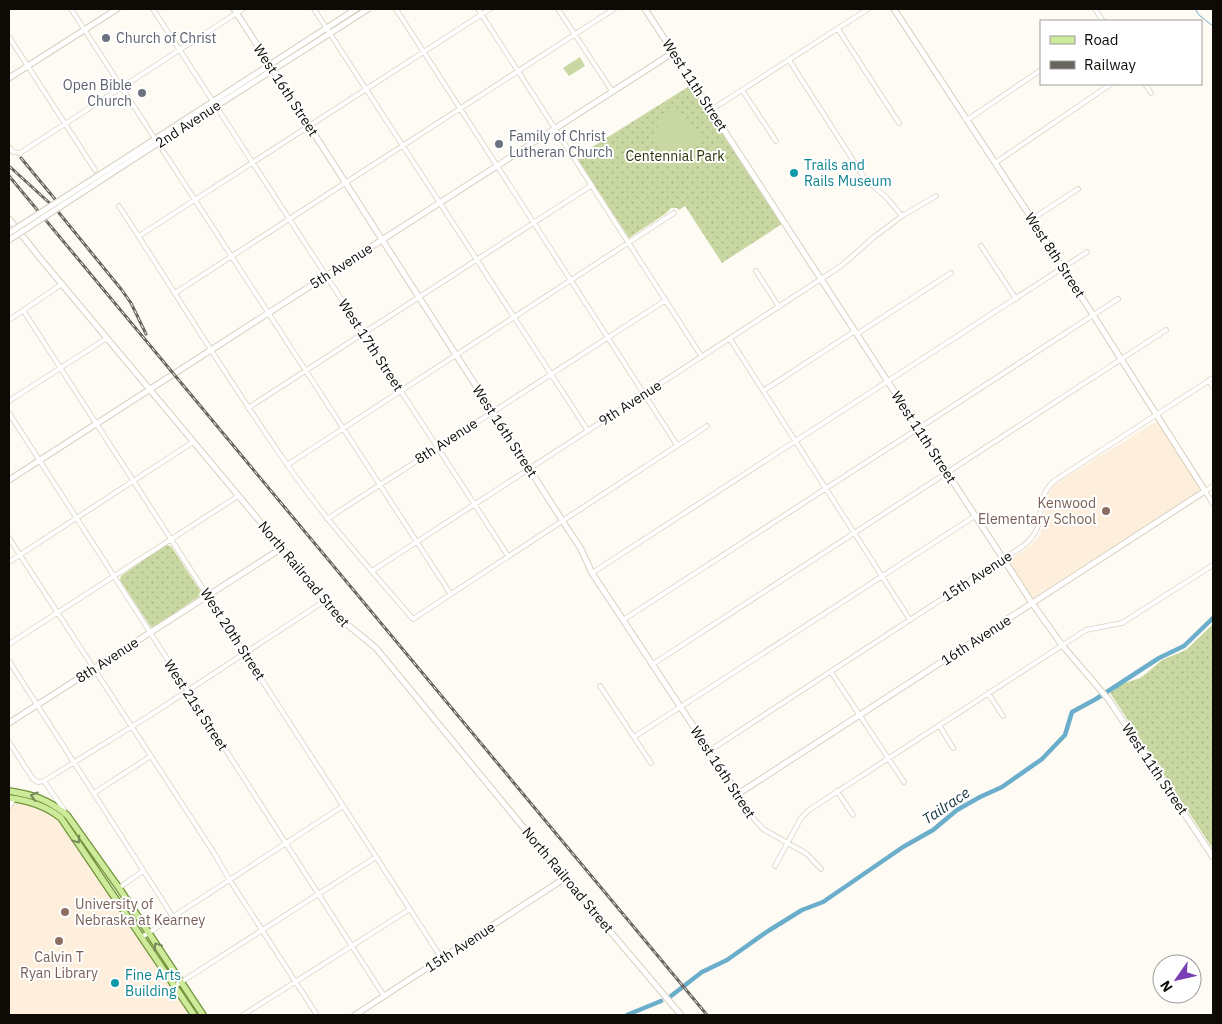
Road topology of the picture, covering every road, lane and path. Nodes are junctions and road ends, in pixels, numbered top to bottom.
1 (71, 9) edge
2 (117, 9) edge
3 (153, 9) edge
4 (243, 9) edge
5 (314, 9) edge
6 (356, 9) edge
7 (368, 9) edge
8 (396, 9) edge
9 (478, 9) edge
10 (490, 9) edge
11 (558, 9) edge
12 (614, 9) edge
13 (646, 9) edge
14 (868, 9) edge
15 (894, 9) edge
16 (1095, 9) edge
17 (235, 11) edge
18 (481, 14) junction
19 (1102, 20) edge
20 (84, 29) junction
21 (838, 29) junction
22 (328, 30) junction
23 (575, 34) junction
24 (9, 37) edge
25 (180, 50) junction
26 (424, 52) junction
27 (674, 52) junction
28 (789, 60) junction
29 (28, 66) junction
30 (271, 67) junction
31 (518, 71) junction
32 (1040, 71) edge
33 (9, 78) edge
34 (1110, 85) edge
35 (1145, 85) edge
36 (122, 87) junction
37 (366, 89) junction
38 (742, 90) junction
39 (612, 91) junction
40 (1151, 93) dead end
41 (215, 104) junction
42 (460, 108) junction
43 (711, 110) junction
44 (967, 120) junction
45 (898, 123) dead end
46 (65, 124) junction
47 (309, 126) junction
48 (555, 128) junction
49 (157, 141) junction
50 (776, 141) dead end
51 (403, 146) junction
52 (9, 147) edge
53 (137, 154) junction
54 (253, 162) junction
55 (995, 162) junction
56 (497, 166) junction
57 (95, 170) dead end
58 (346, 183) junction
59 (592, 185) junction
60 (1078, 188) dead end
61 (936, 196) dead end
62 (195, 200) junction
63 (440, 202) junction
64 (119, 206) dead end
65 (674, 213) dead end
66 (902, 216) junction
67 (9, 219) edge
68 (289, 219) junction
69 (1032, 219) junction
70 (534, 222) junction
71 (9, 233) edge
72 (139, 236) junction
73 (9, 240) edge
74 (382, 240) junction
75 (629, 242) junction
76 (981, 246) dead end
77 (1087, 252) dead end
78 (232, 256) junction
79 (477, 260) junction
80 (1063, 268) junction
81 (756, 271) dead end
82 (951, 273) dead end
83 (326, 276) junction
84 (821, 279) junction
85 (571, 280) junction
86 (62, 284) junction
87 (175, 293) junction
88 (419, 297) junction
89 (1016, 299) junction
90 (666, 300) junction
91 (1118, 300) dead end
92 (779, 307) junction
93 (23, 310) junction
94 (269, 313) junction
95 (1094, 315) junction
96 (514, 317) junction
97 (9, 320) edge
98 (1166, 330) dead end
99 (856, 332) junction
100 (363, 333) junction
101 (608, 337) junction
102 (107, 338) junction
103 (730, 339) junction
104 (211, 350) junction
105 (456, 355) junction
106 (702, 357) junction
107 (1122, 359) junction
108 (61, 367) junction
109 (306, 370) junction
110 (551, 374) junction
111 (1211, 379) edge
112 (888, 382) junction
113 (1213, 387) edge
114 (150, 389) junction
115 (401, 391) junction
116 (763, 391) junction
117 (645, 394) junction
118 (9, 401) edge
119 (248, 408) junction
120 (492, 411) junction
121 (9, 413) edge
122 (1157, 414) junction
123 (97, 423) junction
124 (707, 426) dead end
125 (343, 428) junction
126 (918, 429) junction
127 (588, 431) junction
128 (194, 442) junction
129 (796, 442) junction
130 (678, 445) junction
131 (437, 447) junction
132 (39, 461) junction
133 (287, 465) junction
134 (529, 468) junction
135 (947, 473) junction
136 (9, 480) edge
137 (134, 480) junction
138 (380, 485) junction
139 (1213, 486) edge
140 (826, 488) junction
141 (1205, 491) junction
142 (238, 496) junction
143 (474, 504) junction
144 (1213, 504) edge
145 (975, 516) junction
146 (76, 518) junction
147 (327, 518) junction
148 (562, 520) junction
149 (854, 533) junction
150 (9, 538) edge
151 (172, 539) junction
152 (417, 542) junction
153 (282, 548) junction
154 (20, 554) junction
155 (508, 556) junction
156 (1003, 559) junction
157 (9, 562) edge
158 (1213, 564) edge
159 (372, 571) junction
160 (592, 573) junction
161 (882, 576) junction
162 (114, 577) junction
163 (450, 593) junction
164 (208, 595) junction
165 (326, 600) junction
166 (1032, 603) junction
167 (58, 613) junction
168 (623, 620) junction
169 (910, 620) junction
170 (150, 633) junction
171 (9, 644) edge
172 (1062, 645) junction
173 (245, 653) junction
174 (9, 661) edge
175 (652, 664) junction
176 (94, 668) junction
177 (831, 672) junction
178 (600, 686) dead end
179 (187, 691) junction
180 (988, 693) junction
181 (37, 705) junction
182 (681, 707) junction
183 (859, 715) junction
184 (1003, 716) dead end
185 (9, 723) edge
186 (939, 725) junction
187 (132, 727) junction
188 (634, 737) junction
189 (9, 742) edge
190 (953, 748) dead end
191 (709, 751) junction
192 (151, 756) junction
193 (888, 758) junction
194 (74, 763) junction
195 (651, 763) dead end
196 (44, 781) junction
197 (904, 782) dead end
198 (837, 791) junction
199 (9, 792) edge
200 (94, 793) junction
201 (738, 794) junction
202 (13, 796) edge
203 (343, 806) junction
204 (9, 807) edge
205 (67, 815) junction
206 (853, 815) dead end
207 (786, 843) junction
208 (286, 844) junction
209 (376, 857) junction
210 (1213, 857) edge
211 (775, 866) dead end
212 (821, 869) dead end
213 (143, 871) junction
214 (565, 878) junction
215 (229, 879) junction
216 (118, 888) junction
217 (318, 894) junction
218 (410, 909) junction
219 (173, 917) junction
220 (261, 930) junction
221 (148, 932) junction
222 (142, 937) junction
223 (352, 947) junction
224 (442, 959) junction
225 (182, 982) junction
226 (295, 982) junction
227 (175, 986) junction
228 (384, 996) junction
229 (194, 1015) edge
230 (203, 1015) edge
231 (243, 1015) edge
232 (317, 1015) edge
233 (354, 1015) edge
234 (681, 1015) edge

1 - 20 street
2 - 20 street
3 - 25 street, West 17th Street
4 - 17 street
5 - 22 street
6 - 22 street, 2nd Avenue
7 - 22 street, 2nd Avenue
8 - 26 street
9 - 18 street
10 - 18 street
11 - 23 street
12 - 23 street
13 - 27 street, West 11th Street
14 - 21 street
15 - 44 street, West 8th Street
16 - 19 street
17 - 25 street
17 - 30 street, West 16th Street
18 - 26 street
18 - 31 street
20 - 29 street
20 - 36 street
21 - 28 street
21 - 45 street
22 - 30 street, 2nd Avenue
22 - 37 street
23 - 31 street
23 - 39 street
24 - 29 street
25 - 36 street
25 - 41 street, West 17th Street
26 - 37 street
26 - 42 street
27 - 39 street, 5th Avenue
27 - 43 street, West 11th Street
28 - 38 street
28 - 66 street
29 - 33 street
29 - 46 street
30 - 41 street, 2nd Avenue
30 - 47 street, West 16th Street
31 - 42 street
31 - 48 street
32 - 44 street
34 - 55 street
35 - 40 street
36 - 46 street
36 - 49 street
37 - 47 street
37 - 51 street
38 - 43 street
38 - 50 street
39 - 48 street, 5th Avenue
41 - 49 street, 2nd Avenue
41 - 54 street, West 17th Street
42 - 51 street
42 - 56 street
43 - 84 street, West 11th Street
44 - 55 street, West 8th Street
46 - 52 street
46 - 57 street
47 - 54 street
47 - 58 street, West 16th Street
48 - 56 street, 5th Avenue
48 - 59 street
49 - 53 street, 2nd Avenue
49 - 62 street
51 - 58 street
51 - 63 street
53 - 71 street, 2nd Avenue, bridge
53 - 73 street, 2nd Avenue, bridge
54 - 62 street
54 - 68 street, West 17th Street
55 - 69 street, West 8th Street
56 - 63 street, 5th Avenue
56 - 70 street
58 - 68 street
58 - 74 street, West 16th Street
59 - 70 street
59 - 75 street
60 - 69 street
61 - 66 street, 9th Avenue
62 - 72 street
62 - 78 street
63 - 74 street, 5th Avenue
63 - 79 street
64 - 72 street
65 - 75 street
66 - 84 street, 9th Avenue
67 - 86 street, North Railroad Street
68 - 78 street
68 - 83 street, West 17th Street
69 - 80 street, West 8th Street
70 - 79 street
70 - 85 street
72 - 87 street
74 - 83 street, 5th Avenue
74 - 88 street, West 16th Street
75 - 85 street
75 - 90 street
76 - 89 street
77 - 80 street
78 - 87 street
78 - 94 street
79 - 88 street
79 - 96 street
80 - 89 street
80 - 95 street, West 8th Street
81 - 92 street
82 - 99 street
83 - 94 street, 5th Avenue
83 - 100 street, West 17th Street
84 - 92 street, 9th Avenue
84 - 99 street, West 11th Street
85 - 96 street
85 - 101 street
86 - 93 street
86 - 102 street, North Railroad Street
87 - 104 street
88 - 100 street
88 - 105 street, West 16th Street
89 - 112 street
90 - 101 street, 8th Avenue
90 - 106 street
91 - 95 street
92 - 103 street, 9th Avenue
93 - 97 street
93 - 108 street, West 20th Street
94 - 104 street, 5th Avenue
94 - 109 street
95 - 107 street, West 8th Street
95 - 126 street
96 - 105 street
96 - 110 street
98 - 107 street
99 - 112 street, West 11th Street
99 - 116 street
100 - 109 street
100 - 115 street, West 17th Street
101 - 110 street, 8th Avenue
101 - 117 street
102 - 108 street
102 - 114 street, North Railroad Street
103 - 106 street, 9th Avenue
103 - 116 street
104 - 114 street, 5th Avenue
104 - 119 street
105 - 115 street
105 - 120 street, West 16th Street
106 - 117 street, 9th Avenue
107 - 122 street, West 8th Street
107 - 135 street
108 - 118 street
108 - 123 street, West 20th Street
109 - 119 street
109 - 125 street
110 - 120 street, 8th Avenue
110 - 127 street
111 - 113 street
111 - 122 street, 15th Avenue
112 - 126 street, West 11th Street
112 - 129 street
114 - 123 street, 5th Avenue
114 - 128 street, North Railroad Street
115 - 125 street
115 - 131 street, West 17th Street
116 - 129 street
117 - 127 street, 9th Avenue
117 - 130 street
119 - 133 street
120 - 131 street, 8th Avenue
120 - 134 street, West 16th Street
121 - 132 street, West 21st Street
122 - 141 street, West 8th Street
122 - 156 street, 15th Avenue
123 - 132 street, 5th Avenue
123 - 137 street, West 20th Street
124 - 130 street
125 - 133 street
125 - 138 street
126 - 135 street, West 11th Street
126 - 140 street
127 - 134 street, 9th Avenue
128 - 137 street
128 - 142 street, North Railroad Street
129 - 140 street
129 - 160 street
130 - 148 street
131 - 138 street, 8th Avenue
131 - 143 street, West 17th Street
132 - 136 street, 5th Avenue
132 - 146 street, West 21st Street
133 - 147 street
134 - 143 street, 9th Avenue
134 - 148 street, West 16th Street
135 - 145 street, West 11th Street
135 - 149 street
137 - 146 street
137 - 151 street, West 20th Street
138 - 147 street, 8th Avenue
138 - 152 street
139 - 141 street, 16th Avenue
140 - 149 street
140 - 168 street
141 - 144 street, West 8th Street
141 - 166 street, 16th Avenue
142 - 151 street
142 - 153 street, North Railroad Street
143 - 152 street, 9th Avenue
143 - 155 street, West 17th Street
145 - 156 street, West 11th Street
145 - 161 street
146 - 154 street
146 - 162 street, West 21st Street
147 - 159 street
148 - 155 street
148 - 160 street, West 16th Street
149 - 161 street
149 - 175 street
150 - 154 street
151 - 162 street
151 - 164 street, West 20th Street
152 - 159 street, 9th Avenue
152 - 163 street
153 - 164 street, 8th Avenue
153 - 165 street, North Railroad Street
154 - 157 street
154 - 167 street
155 - 163 street
156 - 166 street, West 11th Street
156 - 169 street, 15th Avenue
158 - 172 street
159 - 163 street
160 - 168 street, West 16th Street
161 - 169 street
161 - 182 street
162 - 167 street
162 - 170 street, West 21st Street
164 - 170 street, 8th Avenue
164 - 173 street, West 20th Street
165 - 173 street
165 - 214 street, North Railroad Street
166 - 172 street, West 11th Street
166 - 183 street, 16th Avenue
167 - 171 street
167 - 176 street
168 - 175 street, West 16th Street
169 - 177 street, 15th Avenue
170 - 176 street, 8th Avenue
170 - 179 street, West 21st Street
172 - 180 street
172 - 210 street, West 11th Street
173 - 179 street
173 - 203 street, West 20th Street
174 - 181 street
175 - 182 street, West 16th Street
176 - 181 street, 8th Avenue
176 - 187 street
177 - 183 street
177 - 191 street, 15th Avenue
178 - 188 street
179 - 187 street
179 - 208 street, West 21st Street
180 - 184 street
180 - 186 street
181 - 185 street, 8th Avenue
181 - 194 street
182 - 188 street
182 - 191 street, West 16th Street
183 - 193 street
183 - 201 street, 16th Avenue
186 - 190 street
186 - 193 street
187 - 192 street
187 - 194 street
188 - 195 street
189 - 196 street
191 - 201 street, West 16th Street
192 - 200 street
192 - 215 street
193 - 197 street
193 - 198 street
194 - 196 street
194 - 200 street
196 - 205 street
198 - 206 street
198 - 207 street
199 - 202 main road
200 - 213 street
201 - 207 street, West 16th Street
202 - 204 street
205 -> 202 main road
202 -> 222 main road
203 - 208 street
203 - 209 street, West 20th Street
205 - 216 main road
207 - 211 street
207 - 212 street, West 16th Street
208 - 215 street
208 - 217 street, West 21st Street
209 - 217 street
209 - 218 street, West 20th Street
213 - 216 street
213 - 219 street
214 - 224 street, 15th Avenue
214 - 234 street, North Railroad Street
215 - 219 street
215 - 220 street
216 - 221 main road
217 - 220 street
217 - 223 street, West 21st Street
218 - 223 street
218 - 224 street, West 20th Street
219 - 221 street
220 - 225 street
220 - 226 street
221 - 222 street
225 -> 221 main road
222 - 227 main road
223 - 226 street
223 - 228 street, West 21st Street
224 - 228 street, 15th Avenue
225 - 227 street
225 - 230 main road
226 - 231 street
226 - 232 street
227 - 229 main road
228 - 233 street, 15th Avenue

